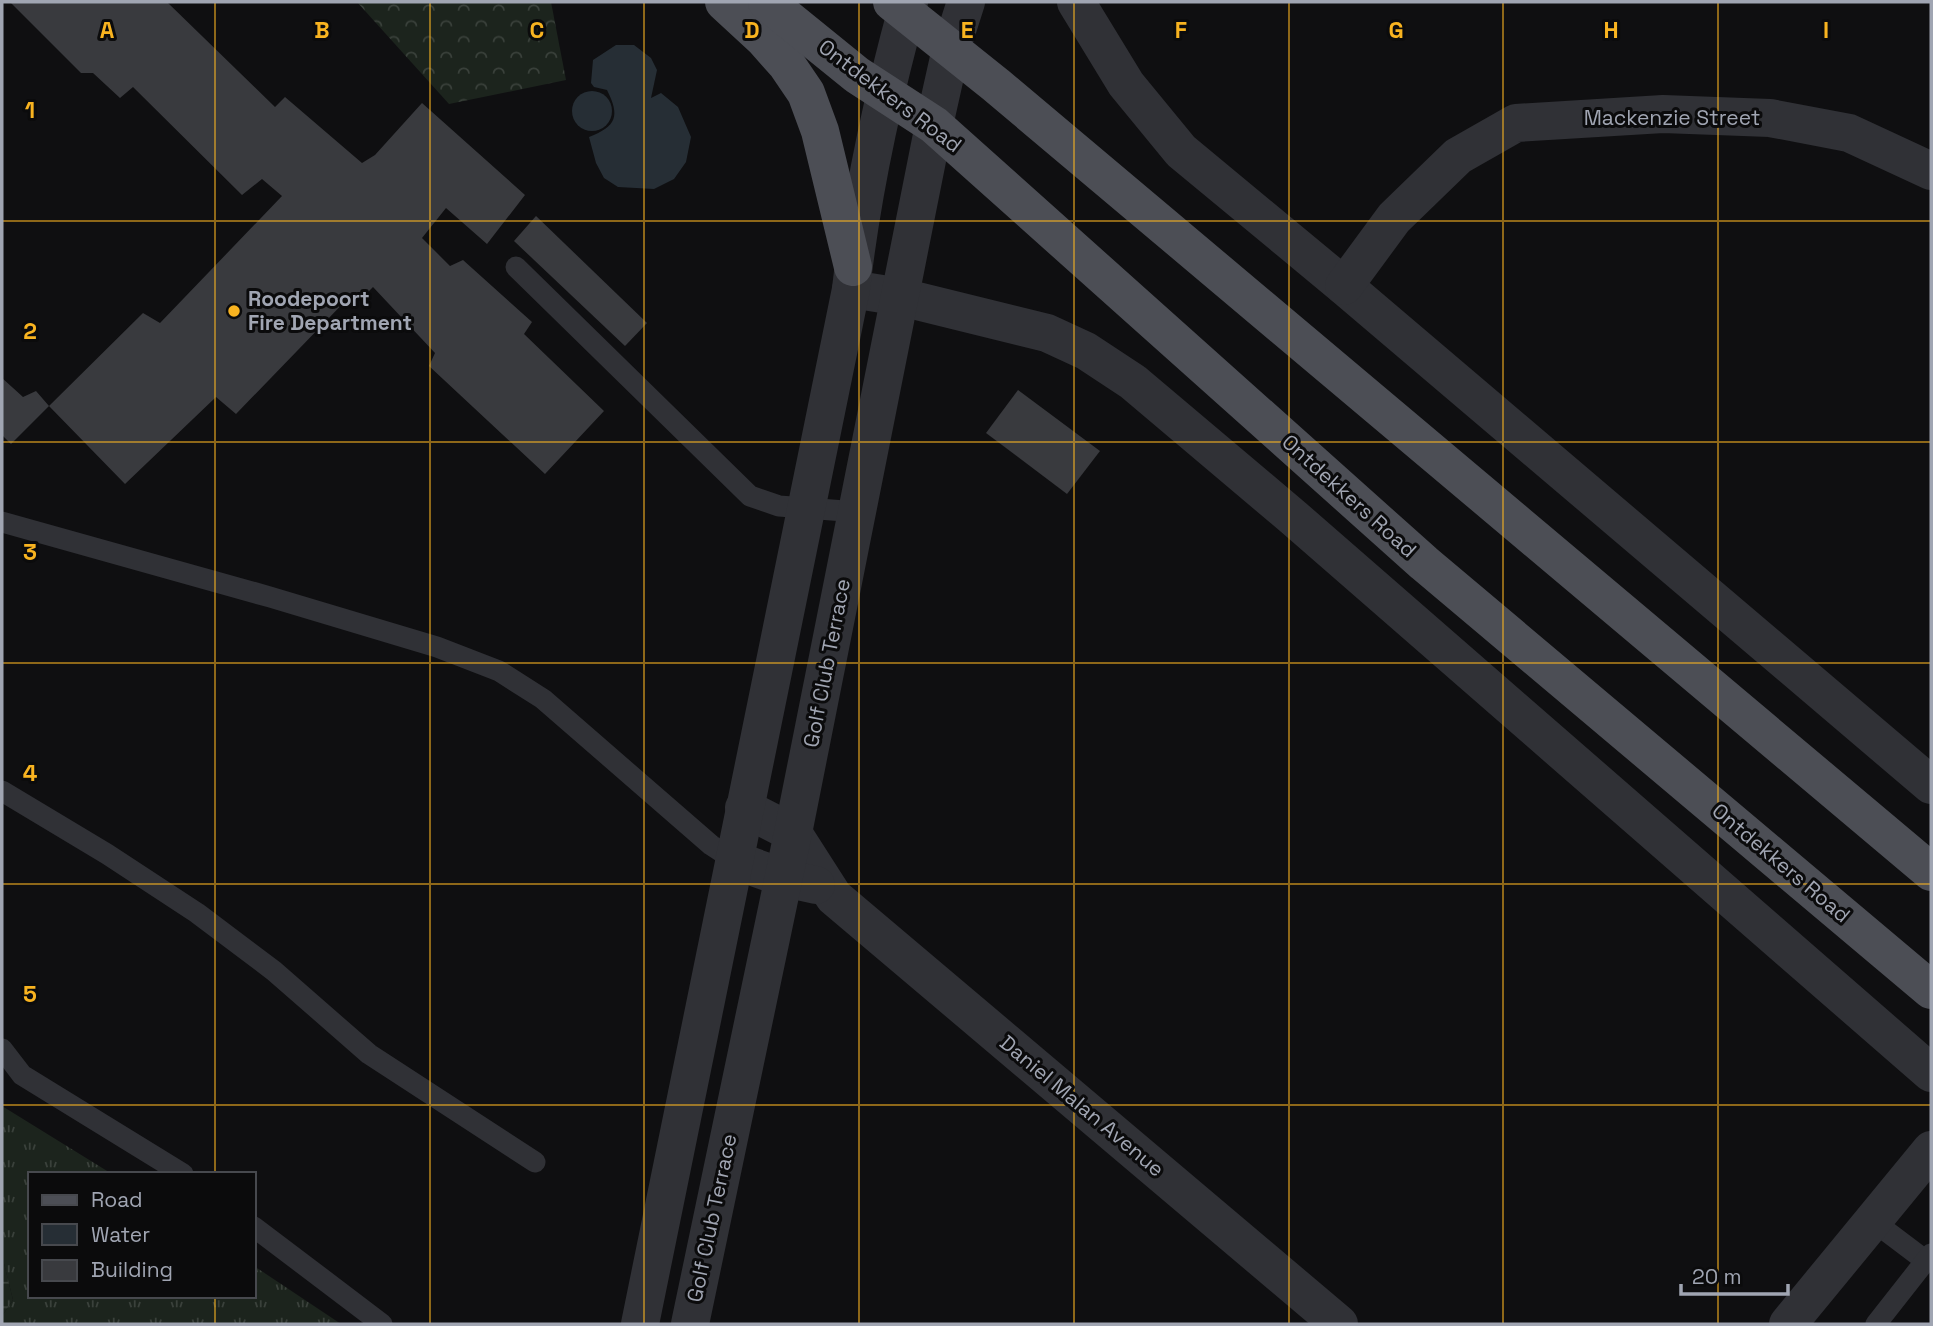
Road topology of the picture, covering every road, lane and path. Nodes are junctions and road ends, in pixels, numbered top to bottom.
1 (724, 2) edge
2 (767, 2) edge
3 (966, 2) edge
4 (1076, 2) edge
5 (902, 6) edge
6 (951, 49) junction
7 (885, 92) junction
8 (934, 125) junction
9 (1931, 172) edge
10 (516, 267) dead end
11 (852, 278) junction
12 (1344, 286) junction
13 (901, 297) junction
14 (805, 507) junction
15 (858, 512) junction
16 (2, 522) edge
17 (1931, 785) edge
18 (2, 791) edge
19 (744, 808) junction
20 (793, 833) junction
21 (734, 860) junction
22 (1931, 872) edge
23 (784, 878) junction
24 (825, 886) junction
25 (1931, 990) edge
26 (2, 1049) edge
27 (1931, 1073) edge
28 (1931, 1150) edge
29 (535, 1162) dead end
30 (180, 1172) edge
31 (1873, 1221) junction
32 (256, 1229) edge
33 (1928, 1257) edge
34 (382, 1324) edge
35 (640, 1324) edge
36 (690, 1324) edge
37 (1339, 1324) edge
38 (1788, 1324) edge
39 (1876, 1324) edge

1 - 11 main road
2 - 7 main road, Ontdekkers Road
3 - 6 street, Golf Club Terrace
4 - 12 street
5 - 6 main road
5 - 7 street
6 - 8 street, Golf Club Terrace
6 - 22 main road
7 - 8 main road, Ontdekkers Road
7 - 11 street
8 - 13 street, Golf Club Terrace
8 - 25 main road, Ontdekkers Road
9 - 12 street, Mackenzie Street
10 - 14 lane
11 - 13 street
11 - 14 street
12 - 17 street
13 - 15 street, Golf Club Terrace
13 - 27 street
14 - 15 lane
14 - 19 street
15 - 20 street, Golf Club Terrace
16 - 21 lane
18 - 29 lane
19 - 20 street
19 - 21 street
20 - 23 street, Golf Club Terrace
20 - 24 street, Daniel Malan Avenue
21 - 23 street
21 - 35 street
23 - 24 street
23 - 36 street, Golf Club Terrace
24 - 37 street, Daniel Malan Avenue
26 - 30 lane
28 - 31 street
31 - 33 lane
31 - 38 street
32 - 34 lane
33 - 39 lane

